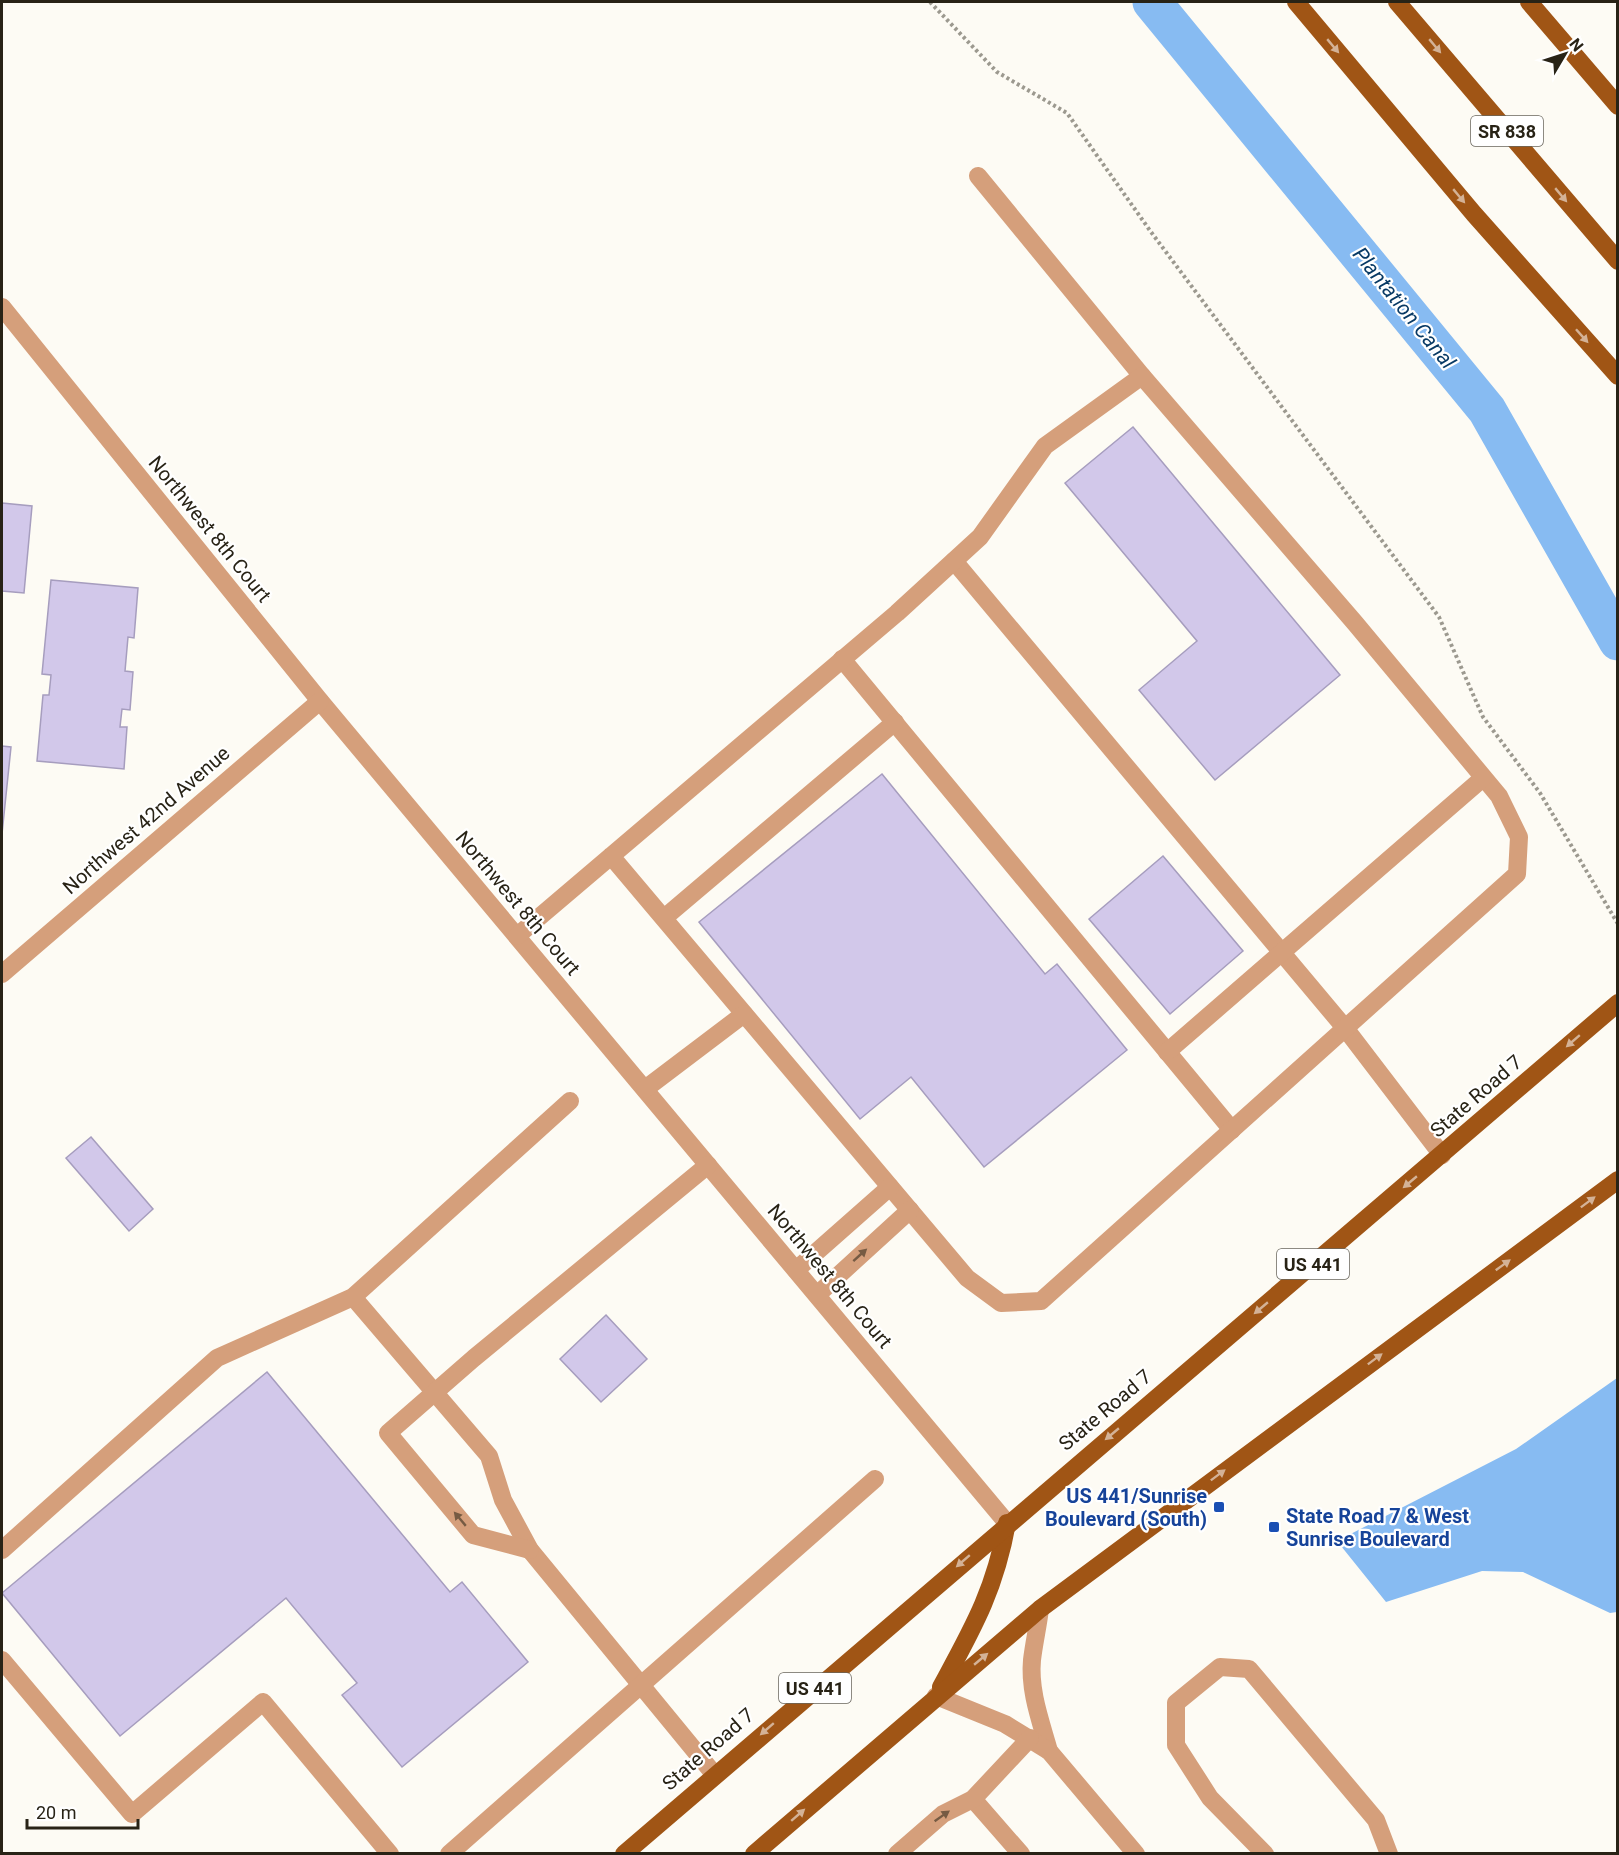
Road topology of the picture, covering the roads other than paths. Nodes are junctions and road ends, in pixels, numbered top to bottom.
1 (1296, 2) edge
2 (1397, 2) edge
3 (1528, 2) edge
4 (1617, 106) edge
5 (978, 176) dead end
6 (1617, 261) edge
7 (2, 308) edge
8 (1142, 376) junction
9 (1617, 376) edge
10 (954, 561) junction
11 (842, 659) junction
12 (320, 701) junction
13 (895, 722) junction
14 (1483, 778) junction
15 (611, 856) junction
16 (664, 918) junction
17 (517, 936) junction
18 (1281, 951) junction
19 (2, 974) edge
20 (1617, 1003) edge
21 (744, 1014) junction
22 (1345, 1028) junction
23 (1167, 1052) junction
24 (645, 1089) junction
25 (570, 1101) dead end
26 (1232, 1130) junction
27 (1442, 1155) junction
28 (708, 1165) junction
29 (1617, 1180) edge
30 (890, 1187) junction
31 (910, 1210) junction
32 (796, 1270) junction
33 (817, 1295) junction
34 (353, 1297) junction
35 (437, 1392) junction
36 (875, 1479) dead end
37 (1007, 1523) junction
38 (2, 1550) edge
39 (530, 1550) junction
40 (1040, 1609) junction
41 (2, 1660) edge
42 (642, 1686) junction
43 (936, 1696) junction
44 (1030, 1738) junction
45 (1049, 1751) junction
46 (714, 1774) junction
47 (973, 1799) junction
48 (390, 1854) edge
49 (449, 1854) edge
50 (624, 1854) edge
51 (754, 1854) edge
52 (897, 1854) edge
53 (1021, 1854) edge
54 (1136, 1854) edge
55 (1265, 1854) edge
56 (1389, 1854) edge

1 -> 9 main road
2 -> 6 main road, SR 838
3 - 4 main road
5 - 8 street
7 - 12 street, Northwest 8th Court
8 - 10 street
8 - 14 street
10 - 11 street
10 - 18 street
11 - 13 street
11 - 15 street
12 - 17 street, Northwest 8th Court
12 - 19 street, Northwest 42nd Avenue
13 - 16 street
13 - 23 street
14 - 18 street
14 - 22 street
15 - 16 street
15 - 17 street
16 - 21 street
17 - 24 street, Northwest 8th Court
18 - 22 street
18 - 23 street
20 -> 27 main road, State Road 7 / US 441
21 - 24 street
21 - 30 street
22 - 26 street
22 - 27 street
23 - 26 street
24 - 28 street, Northwest 8th Court
25 - 34 street
26 - 31 street
27 -> 37 main road, State Road 7 / US 441
28 - 32 street, Northwest 8th Court
28 - 35 street
40 -> 29 main road
30 - 31 street
30 - 32 street
33 -> 31 street
32 - 33 street, Northwest 8th Court
33 - 37 street, Northwest 8th Court
34 - 35 street
34 - 38 street
35 - 39 street
39 -> 35 street
36 - 42 street
37 - 43 main road
37 -> 46 main road, State Road 7 / US 441
39 - 42 street
43 -> 40 main road
40 - 45 street
41 - 48 street
42 - 46 street
42 - 49 street
43 - 44 street
51 -> 43 main road
44 - 45 street
44 - 47 street
45 - 54 street
46 - 50 main road, State Road 7 / US 441
52 -> 47 street
47 - 53 street
55 - 56 street

